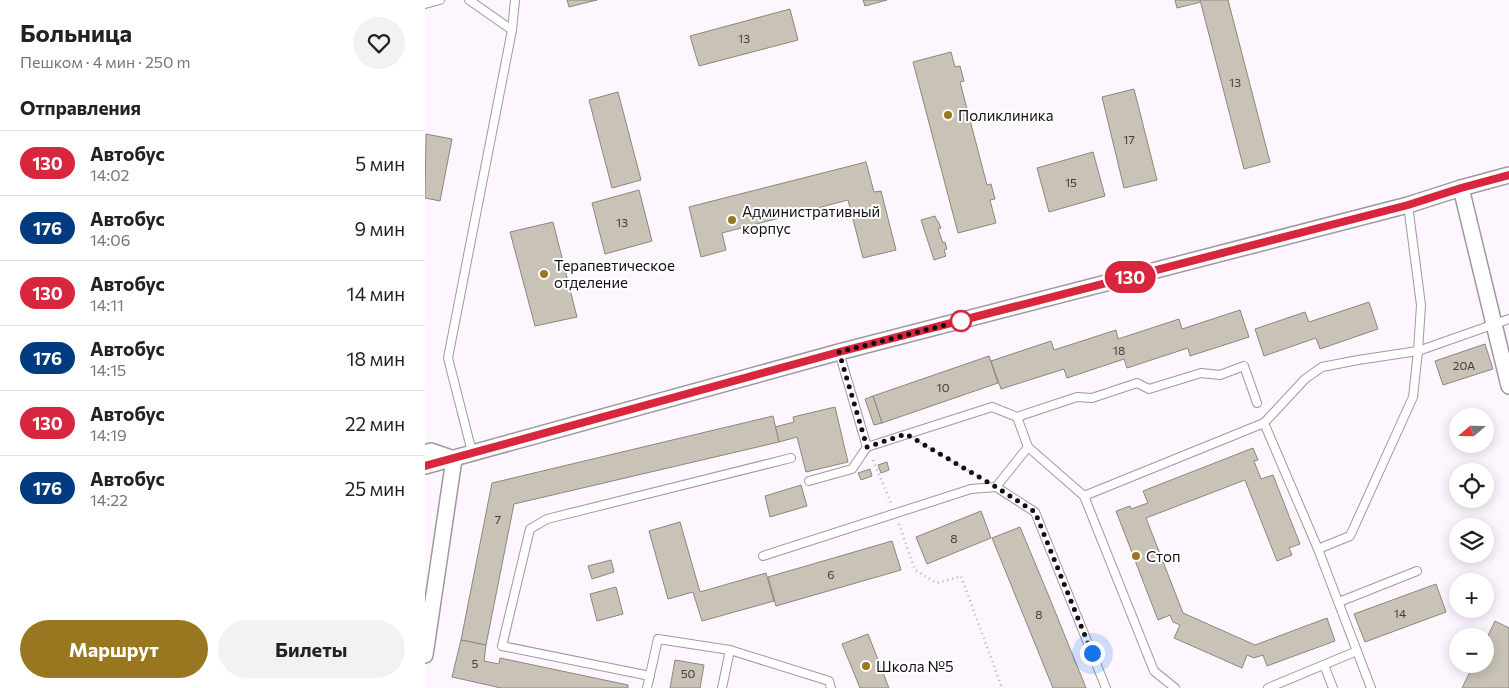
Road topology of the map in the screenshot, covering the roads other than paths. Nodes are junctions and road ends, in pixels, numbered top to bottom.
1 (440, 0) edge
2 (469, 0) edge
3 (515, 0) edge
4 (425, 4) edge
5 (512, 30) junction
6 (1509, 175) edge
7 (1461, 188) junction
8 (1408, 205) junction
9 (1509, 319) edge
10 (1493, 324) junction
11 (1418, 351) junction
12 (839, 352) junction
13 (1509, 386) edge
14 (1257, 402) dead end
15 (1017, 417) junction
16 (1264, 423) junction
17 (867, 447) junction
18 (1028, 447) junction
19 (472, 452) junction
20 (425, 453) edge
21 (791, 458) dead end
22 (454, 459) junction
23 (425, 466) edge
24 (809, 481) dead end
25 (996, 487) junction
26 (1084, 496) junction
27 (1318, 549) junction
28 (763, 556) dead end
29 (1417, 571) dead end
30 (1339, 602) junction
31 (730, 650) junction
32 (1357, 651) junction
33 (425, 655) edge
34 (1324, 665) junction
35 (650, 676) junction
36 (647, 688) edge
37 (723, 688) edge
38 (831, 688) edge
39 (1106, 688) edge
40 (1175, 688) edge
41 (1268, 688) edge
42 (1333, 688) edge
43 (1371, 688) edge

1 - 4 lane
2 - 5 lane
3 - 5 lane
5 - 19 lane
6 - 7 street
7 - 8 street
7 - 10 street
8 - 11 lane
8 - 12 street
9 - 10 lane
10 - 11 lane
10 - 13 street
11 - 16 lane
11 - 27 lane
12 - 17 lane
12 - 19 street
14 - 15 lane
15 - 17 lane
15 - 18 lane
16 - 26 lane
16 - 27 lane
17 - 24 lane
18 - 25 lane
18 - 26 lane
19 - 22 street
20 - 22 street
21 - 35 lane
22 - 23 street
22 - 33 street
25 - 28 lane
25 - 39 lane
26 - 40 lane
27 - 30 lane
29 - 30 lane
30 - 32 lane
31 - 35 lane
31 - 37 lane
31 - 38 lane
32 - 34 lane
32 - 43 lane
34 - 41 lane
34 - 42 lane
35 - 36 lane

